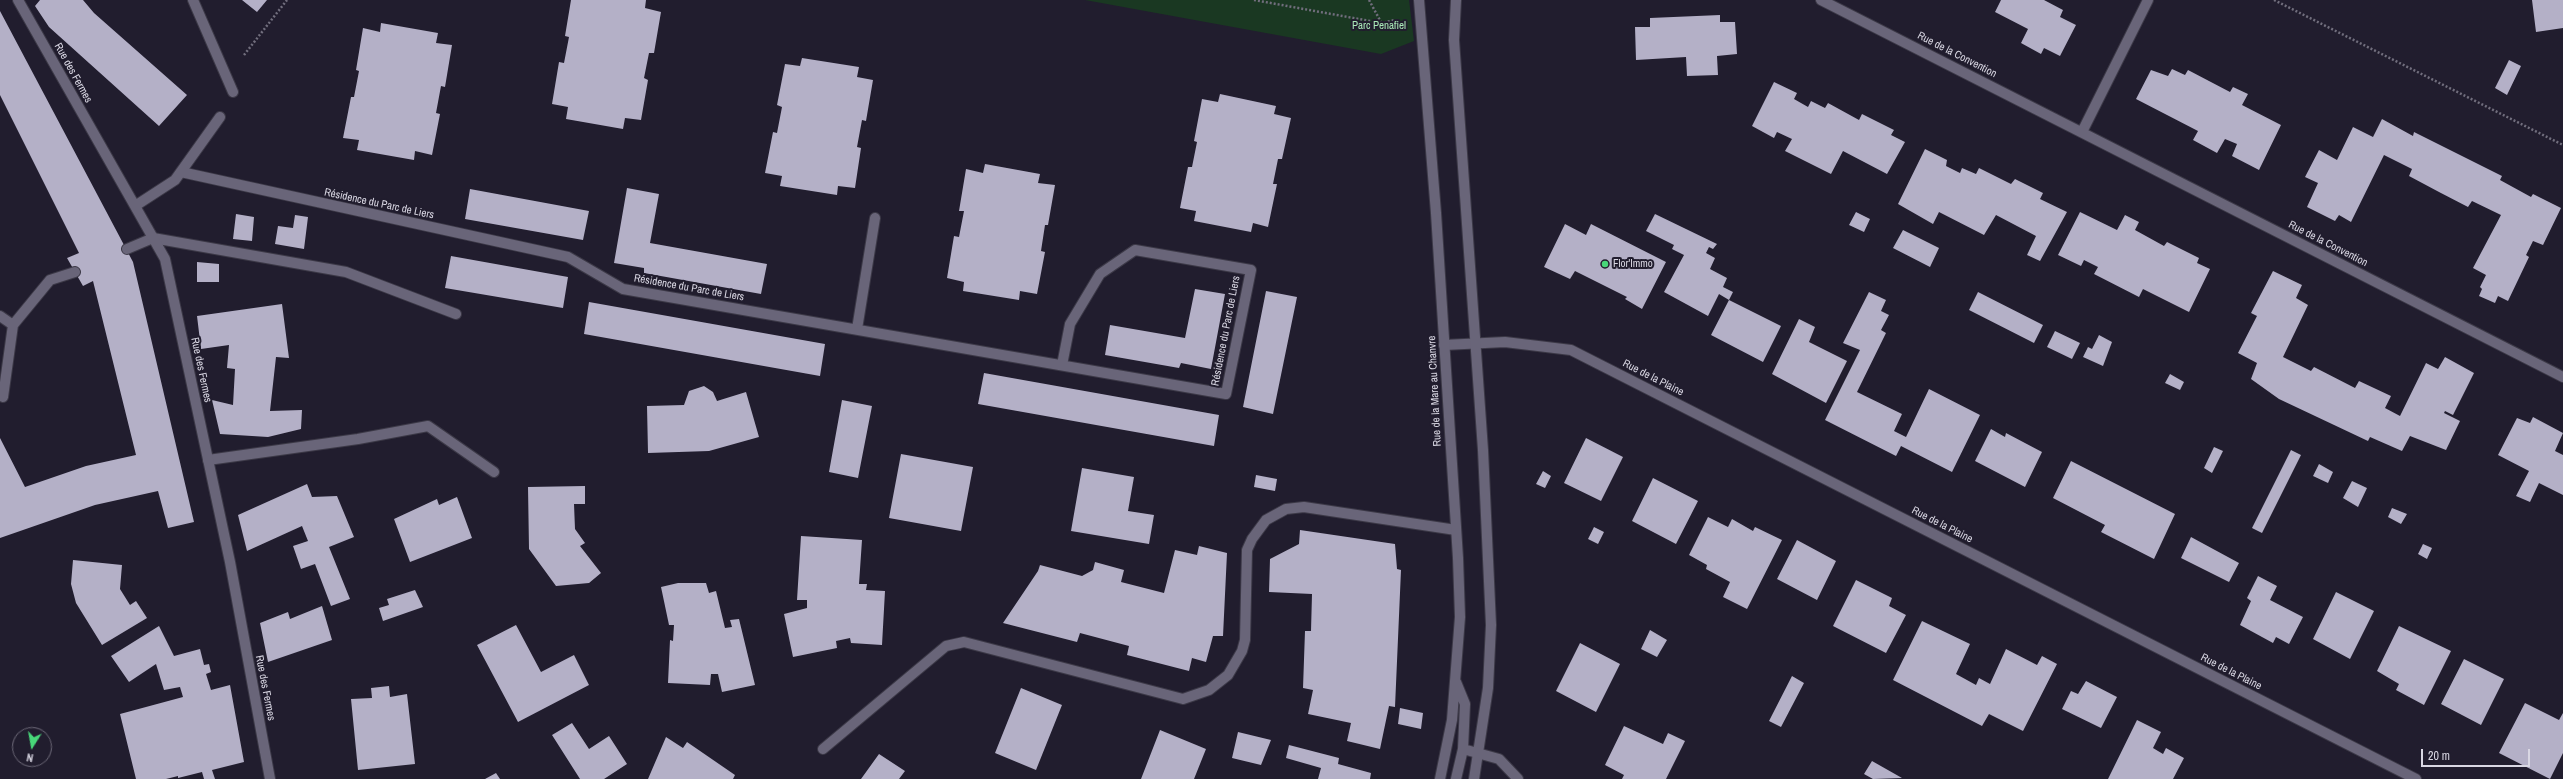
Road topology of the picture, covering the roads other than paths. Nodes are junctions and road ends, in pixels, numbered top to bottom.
1 (18, 0) edge
2 (193, 0) edge
3 (1419, 0) edge
4 (1456, 0) edge
5 (1821, 0) edge
6 (2148, 0) edge
7 (233, 92) dead end
8 (220, 116) dead end
9 (2082, 132) junction
10 (181, 172) junction
11 (135, 206) junction
12 (875, 218) dead end
13 (153, 238) junction
14 (127, 249) dead end
15 (75, 272) dead end
16 (456, 314) dead end
17 (0, 316) edge
18 (13, 325) junction
19 (857, 329) junction
20 (1475, 343) junction
21 (1444, 345) junction
22 (1062, 365) junction
23 (2563, 376) edge
24 (3, 397) dead end
25 (208, 460) junction
26 (494, 472) dead end
27 (1456, 530) junction
28 (1456, 681) junction
29 (823, 749) dead end
30 (1463, 749) junction
31 (1478, 753) junction
32 (270, 779) edge
33 (1440, 779) edge
34 (1456, 779) edge
35 (1474, 779) edge
36 (1518, 779) edge
37 (2416, 779) edge

1 - 11 street, Rue des Fermes
2 - 7 street
3 - 21 street, Rue de la Mare au Chanvre
4 - 20 street
5 - 9 street, Rue de la Convention
6 - 9 street
8 - 10 street
9 - 23 street, Rue de la Convention
10 - 11 street
10 - 19 street, Résidence du Parc de Liers
11 - 13 street, Rue des Fermes
12 - 19 street
13 - 14 street
13 - 16 street
13 - 25 street, Rue des Fermes
15 - 18 street
17 - 18 street
18 - 24 street
19 - 22 street, Résidence du Parc de Liers
20 - 21 street, Rue de la Plaine
20 - 31 street
20 - 37 street, Rue de la Plaine
21 - 27 street, Rue de la Mare au Chanvre
22 - 22 street, Résidence du Parc de Liers
25 - 26 street
25 - 32 street, Rue des Fermes
27 - 28 street, Rue de la Mare au Chanvre
27 - 29 street
28 - 30 street
28 - 33 street, Rue de la Mare au Chanvre
30 - 31 street
30 - 34 street
31 - 35 street
31 - 36 street

